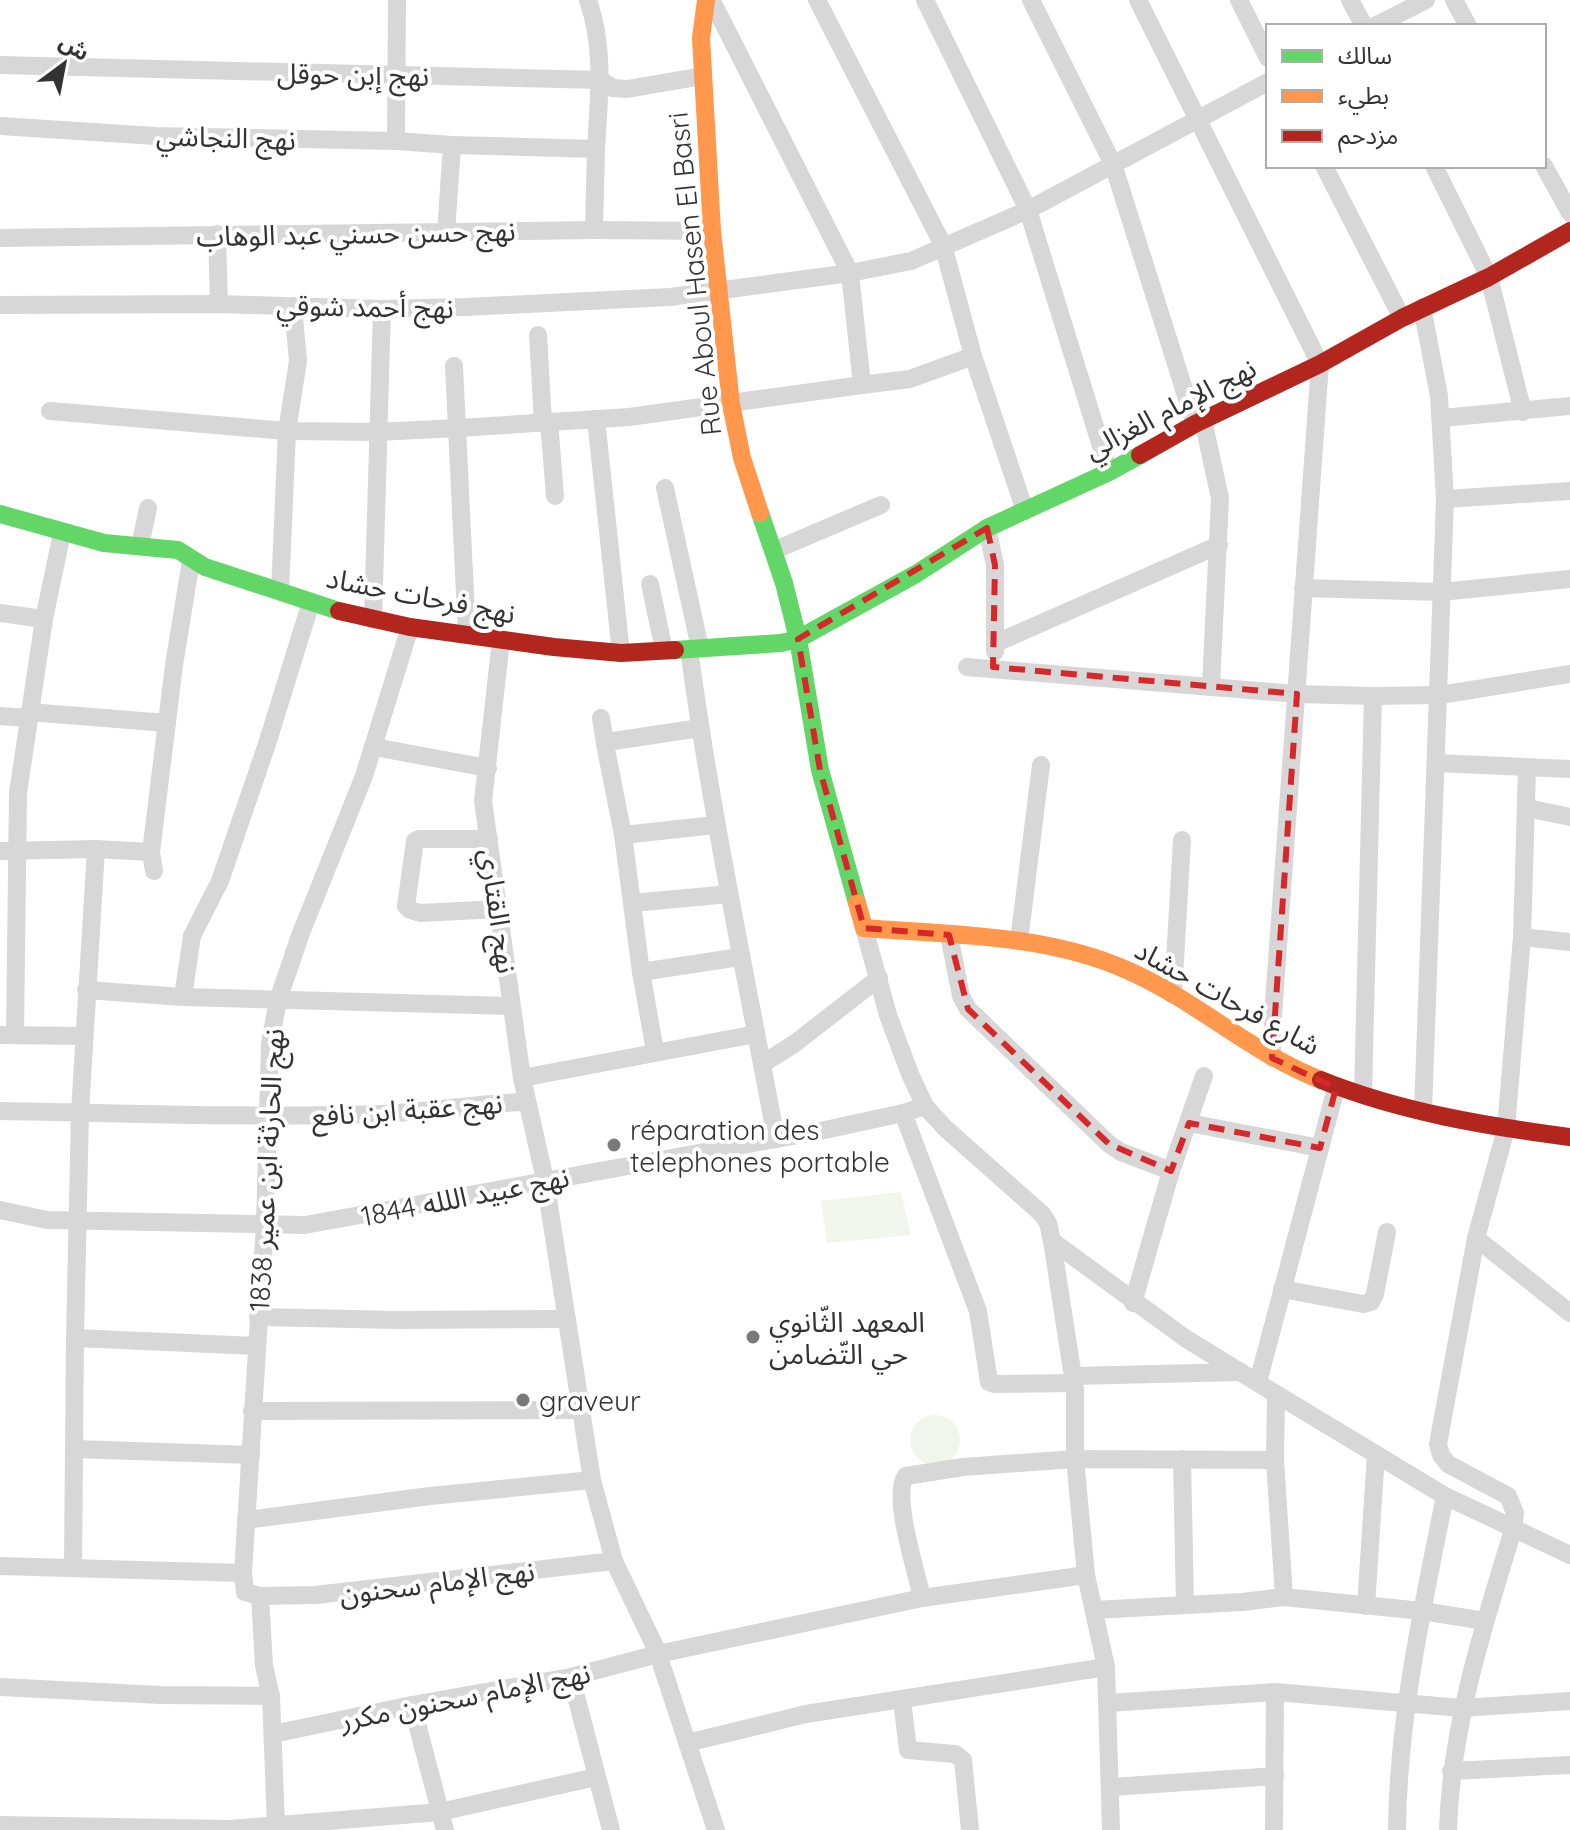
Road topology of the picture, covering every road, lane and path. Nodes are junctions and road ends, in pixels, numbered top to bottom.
1 (397, 0) edge
2 (588, 0) edge
3 (817, 0) edge
4 (925, 0) edge
5 (1031, 0) edge
6 (1138, 0) edge
7 (1239, 0) edge
8 (1350, 0) edge
9 (1426, 0) edge
10 (1454, 0) edge
11 (713, 4) edge
12 (1363, 24) edge
13 (1379, 24) edge
14 (1467, 24) edge
15 (1266, 54) edge
16 (0, 65) edge
17 (395, 75) junction
18 (703, 76) junction
19 (600, 80) junction
20 (1266, 83) edge
21 (1198, 119) junction
22 (0, 126) edge
23 (396, 141) junction
24 (452, 145) junction
25 (596, 149) junction
26 (1113, 164) junction
27 (1325, 168) edge
28 (1435, 168) edge
29 (1545, 168) edge
30 (1028, 210) junction
31 (1570, 213) edge
32 (594, 230) junction
33 (712, 231) junction
34 (1570, 231) edge
35 (446, 233) junction
36 (217, 234) junction
37 (0, 238) edge
38 (943, 245) junction
39 (850, 273) junction
40 (1489, 277) junction
41 (725, 292) junction
42 (219, 304) junction
43 (0, 305) edge
44 (293, 306) junction
45 (1422, 307) junction
46 (382, 309) junction
47 (1402, 318) junction
48 (538, 335) dead end
49 (973, 356) junction
50 (1320, 364) junction
51 (454, 366) dead end
52 (862, 385) junction
53 (731, 404) junction
54 (1570, 406) edge
55 (50, 411) dead end
56 (1523, 412) junction
57 (1442, 418) junction
58 (596, 419) junction
59 (546, 421) junction
60 (1199, 422) junction
61 (459, 428) junction
62 (287, 431) junction
63 (377, 432) junction
64 (1109, 472) junction
65 (665, 488) dead end
66 (1570, 491) edge
67 (555, 496) dead end
68 (1445, 499) junction
69 (881, 505) dead end
70 (148, 508) dead end
71 (1025, 511) junction
72 (0, 514) edge
73 (987, 528) junction
74 (62, 533) junction
75 (1219, 545) junction
76 (140, 546) junction
77 (775, 550) junction
78 (191, 561) junction
79 (1570, 579) edge
80 (650, 584) dead end
81 (1303, 588) junction
82 (280, 592) junction
83 (1441, 592) junction
84 (311, 602) junction
85 (0, 613) edge
86 (44, 619) junction
87 (373, 620) junction
88 (410, 627) junction
89 (467, 635) junction
90 (798, 639) junction
91 (501, 640) junction
92 (996, 643) junction
93 (694, 649) junction
94 (664, 650) junction
95 (621, 653) junction
96 (967, 667) dead end
97 (993, 667) junction
98 (1570, 674) edge
99 (1211, 686) junction
100 (1297, 694) junction
101 (1440, 695) junction
102 (1373, 696) junction
103 (29, 715) junction
104 (0, 716) edge
105 (601, 718) dead end
106 (167, 723) junction
107 (700, 728) junction
108 (605, 743) junction
109 (374, 747) junction
110 (1436, 763) junction
111 (1041, 765) dead end
112 (488, 768) junction
113 (1527, 768) junction
114 (1570, 769) edge
115 (1527, 808) junction
116 (1570, 817) edge
117 (715, 825) junction
118 (623, 835) junction
119 (489, 839) junction
120 (1182, 840) dead end
121 (96, 849) junction
122 (8, 851) edge
123 (151, 852) junction
124 (154, 871) dead end
125 (729, 894) junction
126 (633, 903) junction
127 (500, 909) junction
128 (864, 928) junction
129 (949, 935) junction
130 (1522, 937) junction
131 (1019, 941) junction
132 (1570, 942) edge
133 (9, 945) edge
134 (740, 957) junction
135 (641, 972) junction
136 (879, 978) junction
137 (86, 990) junction
138 (1173, 995) junction
139 (183, 997) junction
140 (278, 1000) junction
141 (511, 1006) junction
142 (756, 1034) junction
143 (8, 1035) edge
144 (83, 1036) junction
145 (655, 1051) junction
146 (1272, 1058) junction
147 (762, 1064) junction
148 (1204, 1076) dead end
149 (522, 1078) junction
150 (1336, 1088) junction
151 (1363, 1094) junction
152 (526, 1102) junction
153 (925, 1106) junction
154 (0, 1111) edge
155 (80, 1112) junction
156 (1423, 1112) junction
157 (903, 1113) junction
158 (266, 1117) junction
159 (1189, 1123) junction
160 (1506, 1129) junction
161 (1570, 1137) edge
162 (776, 1139) junction
163 (1320, 1148) junction
164 (1171, 1171) junction
165 (545, 1180) junction
166 (0, 1210) edge
167 (77, 1219) junction
168 (265, 1224) junction
169 (1387, 1232) dead end
170 (1476, 1238) junction
171 (1052, 1241) junction
172 (1282, 1289) junction
173 (1133, 1303) junction
174 (1570, 1313) edge
175 (258, 1317) junction
176 (567, 1319) junction
177 (75, 1338) junction
178 (256, 1346) junction
179 (1241, 1372) junction
180 (1074, 1380) junction
181 (1258, 1382) junction
182 (1276, 1394) junction
183 (581, 1410) junction
184 (252, 1411) junction
185 (75, 1449) junction
186 (1376, 1454) junction
187 (251, 1455) junction
188 (1075, 1459) junction
189 (1182, 1459) junction
190 (1275, 1460) junction
191 (592, 1480) junction
192 (1445, 1496) junction
193 (246, 1520) junction
194 (1513, 1530) junction
195 (1570, 1555) edge
196 (614, 1561) junction
197 (0, 1566) edge
198 (73, 1567) junction
199 (243, 1573) junction
200 (1086, 1575) junction
201 (252, 1594) junction
202 (1284, 1597) junction
203 (922, 1598) junction
204 (1185, 1605) junction
205 (1366, 1606) junction
206 (1094, 1610) junction
207 (1422, 1611) junction
208 (1485, 1621) junction
209 (658, 1654) junction
210 (1106, 1667) junction
211 (571, 1677) junction
212 (0, 1687) edge
213 (1275, 1692) junction
214 (271, 1696) junction
215 (902, 1700) junction
216 (1570, 1701) edge
217 (1108, 1703) junction
218 (1407, 1703) junction
219 (412, 1705) junction
220 (1462, 1708) junction
221 (273, 1734) junction
222 (687, 1743) junction
223 (1570, 1765) edge
224 (1451, 1771) junction
225 (1275, 1776) junction
226 (596, 1777) junction
227 (1111, 1787) junction
228 (442, 1821) edge
229 (0, 1825) edge
230 (276, 1825) junction
231 (331, 1826) edge
232 (176, 1830) edge
233 (611, 1830) edge
234 (716, 1830) edge
235 (970, 1830) edge
236 (1111, 1830) edge
237 (1274, 1830) edge
238 (1397, 1830) edge
239 (1448, 1830) edge

1 - 17 street
2 - 19 street
3 - 38 street
4 - 30 street
5 - 26 street
6 - 21 street
7 - 15 street
8 - 12 street
9 - 13 street
10 - 14 street
11 - 18 street, Rue Aboul Hasen El Basri
11 - 39 street
16 - 17 street, نهج إبن حوقل
17 - 19 street, نهج إبن حوقل
17 - 23 street
18 - 19 street, نهج إبن حوقل
18 - 33 street, Rue Aboul Hasen El Basri
19 - 25 street
20 - 21 street, نهج أحمد شوقي
21 - 26 street, نهج أحمد شوقي
21 - 50 street
22 - 23 street, نهج النجاشي
23 - 24 street, نهج النجاشي
24 - 25 street, نهج النجاشي
24 - 35 street
25 - 32 street
26 - 30 street, نهج أحمد شوقي
26 - 60 street
27 - 47 street
28 - 40 street
29 - 31 street
30 - 38 street, نهج أحمد شوقي
30 - 64 street
32 - 33 street, نهج حسن حسني عبد الوهاب
32 - 35 street, نهج حسن حسني عبد الوهاب
33 - 41 street, Rue Aboul Hasen El Basri
34 - 40 street, نهج الإمام الغزالي
35 - 36 street, نهج حسن حسني عبد الوهاب
36 - 37 street, نهج حسن حسني عبد الوهاب
36 - 42 street
38 - 39 street, نهج أحمد شوقي
38 - 49 street
39 - 41 street, نهج أحمد شوقي
39 - 52 street
40 - 45 street, نهج الإمام الغزالي
40 - 56 street
41 - 46 street, نهج أحمد شوقي
41 - 53 street, Rue Aboul Hasen El Basri
42 - 43 street, نهج أحمد شوقي
42 - 44 street, نهج أحمد شوقي
44 - 46 street, نهج أحمد شوقي
44 - 62 street
45 - 47 street, نهج الإمام الغزالي
45 - 57 street
46 - 63 street
47 - 50 street, نهج الإمام الغزالي
48 - 59 street
49 - 52 street
49 - 71 street
50 - 60 street, نهج الإمام الغزالي
50 - 81 street
51 - 61 street
52 - 53 street
53 - 58 street
53 - 77 street, Rue Aboul Hasen El Basri
54 - 56 street
55 - 62 street
56 - 57 street
57 - 68 street
58 - 59 street
58 - 95 street
59 - 61 street
59 - 67 street
60 - 64 street, نهج الإمام الغزالي
60 - 75 street
61 - 63 street
61 - 89 street
62 - 63 street
62 - 82 street
63 - 87 street
64 - 71 street, نهج الإمام الغزالي
65 - 93 street
66 - 68 street
68 - 83 street
69 - 77 street
70 - 76 street
71 - 73 street, نهج الإمام الغزالي
72 - 74 street, نهج فرحات حشاد
73 - 90 street, نهج الإمام الغزالي
73 - 92 street
74 - 76 street, نهج فرحات حشاد
74 - 86 street
75 - 92 street
75 - 99 street
76 - 78 street, نهج فرحات حشاد
77 - 90 street, Rue Aboul Hasen El Basri
78 - 82 street, نهج فرحات حشاد
78 - 106 street
79 - 83 street
80 - 94 street
81 - 83 street
81 - 100 street
82 - 84 street, نهج فرحات حشاد
83 - 101 street
84 - 87 street, نهج فرحات حشاد
84 - 139 street
85 - 86 street
86 - 103 street
87 - 88 street, نهج فرحات حشاد
88 - 89 street, نهج فرحات حشاد
88 - 109 street, نهج الحارثة ابن عمير 1838
89 - 91 street, نهج فرحات حشاد
90 - 93 street, نهج فرحات حشاد
90 - 128 street
91 - 95 street, نهج فرحات حشاد
91 - 112 street, نهج القتاري
92 - 97 street
93 - 94 street, نهج فرحات حشاد
93 - 107 street
94 - 95 street, نهج فرحات حشاد
96 - 97 street
97 - 99 street
98 - 101 street
99 - 100 street
100 - 102 street
100 - 146 street
101 - 102 street
101 - 110 street
102 - 151 street
103 - 104 street
103 - 106 street
103 - 122 street
105 - 108 street
106 - 123 street
107 - 108 street
107 - 117 street
108 - 118 street
109 - 112 street
109 - 140 street, نهج الحارثة ابن عمير 1838
110 - 113 street
110 - 156 street
111 - 131 street
112 - 119 street, نهج القتاري
113 - 114 street
113 - 115 street
115 - 116 street
115 - 130 street
117 - 118 street
117 - 125 street
118 - 126 street
119 - 127 street, نهج القتاري
119 - 127 street
120 - 138 street
121 - 122 street
121 - 123 street
121 - 137 street
122 - 133 street
123 - 124 street
125 - 126 street
125 - 134 street
126 - 135 street
127 - 141 street, نهج القتاري
128 - 129 street, شارع فرحات حشاد
128 - 136 street
129 - 131 street, شارع فرحات حشاد
129 - 164 street
130 - 132 street
130 - 160 street
131 - 138 street, شارع فرحات حشاد
133 - 143 street
134 - 135 street
134 - 142 street
135 - 145 street
136 - 147 street
136 - 153 street
137 - 139 street
137 - 144 street
138 - 146 street, شارع فرحات حشاد
139 - 140 street
140 - 141 street
140 - 158 street, نهج الحارثة ابن عمير 1838
141 - 149 street, نهج القتاري
142 - 145 street
142 - 147 street
143 - 144 street
144 - 155 street
145 - 149 street
146 - 150 street, شارع فرحات حشاد
147 - 162 street
148 - 159 street
149 - 152 street, نهج القتاري
150 - 151 street, شارع فرحات حشاد
150 - 163 street
151 - 156 street, شارع فرحات حشاد
152 - 158 street, نهج عقبة ابن نافع
152 - 165 street, نهج القتاري
153 - 157 street, نهج عبيد اللله 1844
153 - 171 street
154 - 155 street, نهج عقبة ابن نافع
155 - 158 street, نهج عقبة ابن نافع
155 - 167 street
156 - 160 street, شارع فرحات حشاد
157 - 162 street, نهج عبيد اللله 1844
157 - 180 street
158 - 168 street, نهج الحارثة ابن عمير 1838
159 - 163 street
159 - 164 street
160 - 161 street, شارع فرحات حشاد
160 - 170 street
162 - 165 street, نهج عبيد اللله 1844
163 - 172 street
164 - 173 street
165 - 168 street, نهج عبيد اللله 1844
165 - 176 street, نهج القتاري
166 - 167 street, نهج عبيد اللله 1844
167 - 168 street, نهج عبيد اللله 1844
167 - 177 street
168 - 175 street, نهج الحارثة ابن عمير 1838
169 - 172 street
170 - 174 street
170 - 194 street
171 - 173 street
171 - 180 street
172 - 181 street
173 - 179 street
175 - 176 street
175 - 178 street, نهج الحارثة ابن عمير 1838
176 - 183 street, نهج القتاري
177 - 178 street
177 - 185 street
178 - 184 street, نهج الحارثة ابن عمير 1838
179 - 180 street
179 - 181 street
180 - 188 street
181 - 182 street
182 - 186 street
182 - 190 street
183 - 184 street
183 - 191 street, نهج القتاري
184 - 187 street, نهج الحارثة ابن عمير 1838
185 - 187 street
185 - 198 street
186 - 192 street
186 - 205 street
187 - 193 street, نهج الحارثة ابن عمير 1838
188 - 189 street
188 - 200 street
188 - 203 street
189 - 190 street
189 - 204 street
190 - 202 street
191 - 193 street
191 - 196 street, نهج القتاري
192 - 194 street
192 - 207 street
193 - 199 street, نهج الحارثة ابن عمير 1838
194 - 195 street
194 - 208 street
196 - 201 street, نهج الإمام سحنون
196 - 209 street, نهج القتاري
197 - 198 street
198 - 199 street
199 - 201 street, نهج الحارثة ابن عمير 1838
200 - 203 street, نهج الإمام سحنون مكرر
200 - 206 street
201 - 214 street, نهج الحارثة ابن عمير 1838
202 - 204 street
202 - 205 street
203 - 209 street, نهج الإمام سحنون مكرر
204 - 206 street
205 - 207 street
206 - 210 street
207 - 208 street
207 - 218 street
208 - 220 street
209 - 211 street, نهج الإمام سحنون مكرر
209 - 222 street, نهج القتاري
210 - 215 street
210 - 217 street
211 - 219 street, نهج الإمام سحنون مكرر
211 - 226 street
212 - 214 street
213 - 217 street
213 - 218 street
213 - 225 street
214 - 221 street, نهج الحارثة ابن عمير 1838
215 - 222 street
215 - 235 street
216 - 220 street
217 - 227 street
218 - 220 street
218 - 238 street
219 - 221 street, نهج الإمام سحنون مكرر
219 - 228 street
220 - 224 street
221 - 230 street, نهج الحارثة ابن عمير 1838
222 - 234 street, نهج القتاري
223 - 224 street
224 - 239 street
225 - 227 street
225 - 237 street
226 - 228 street
226 - 233 street
227 - 236 street
228 - 231 street
229 - 232 street
230 - 231 street
230 - 232 street

